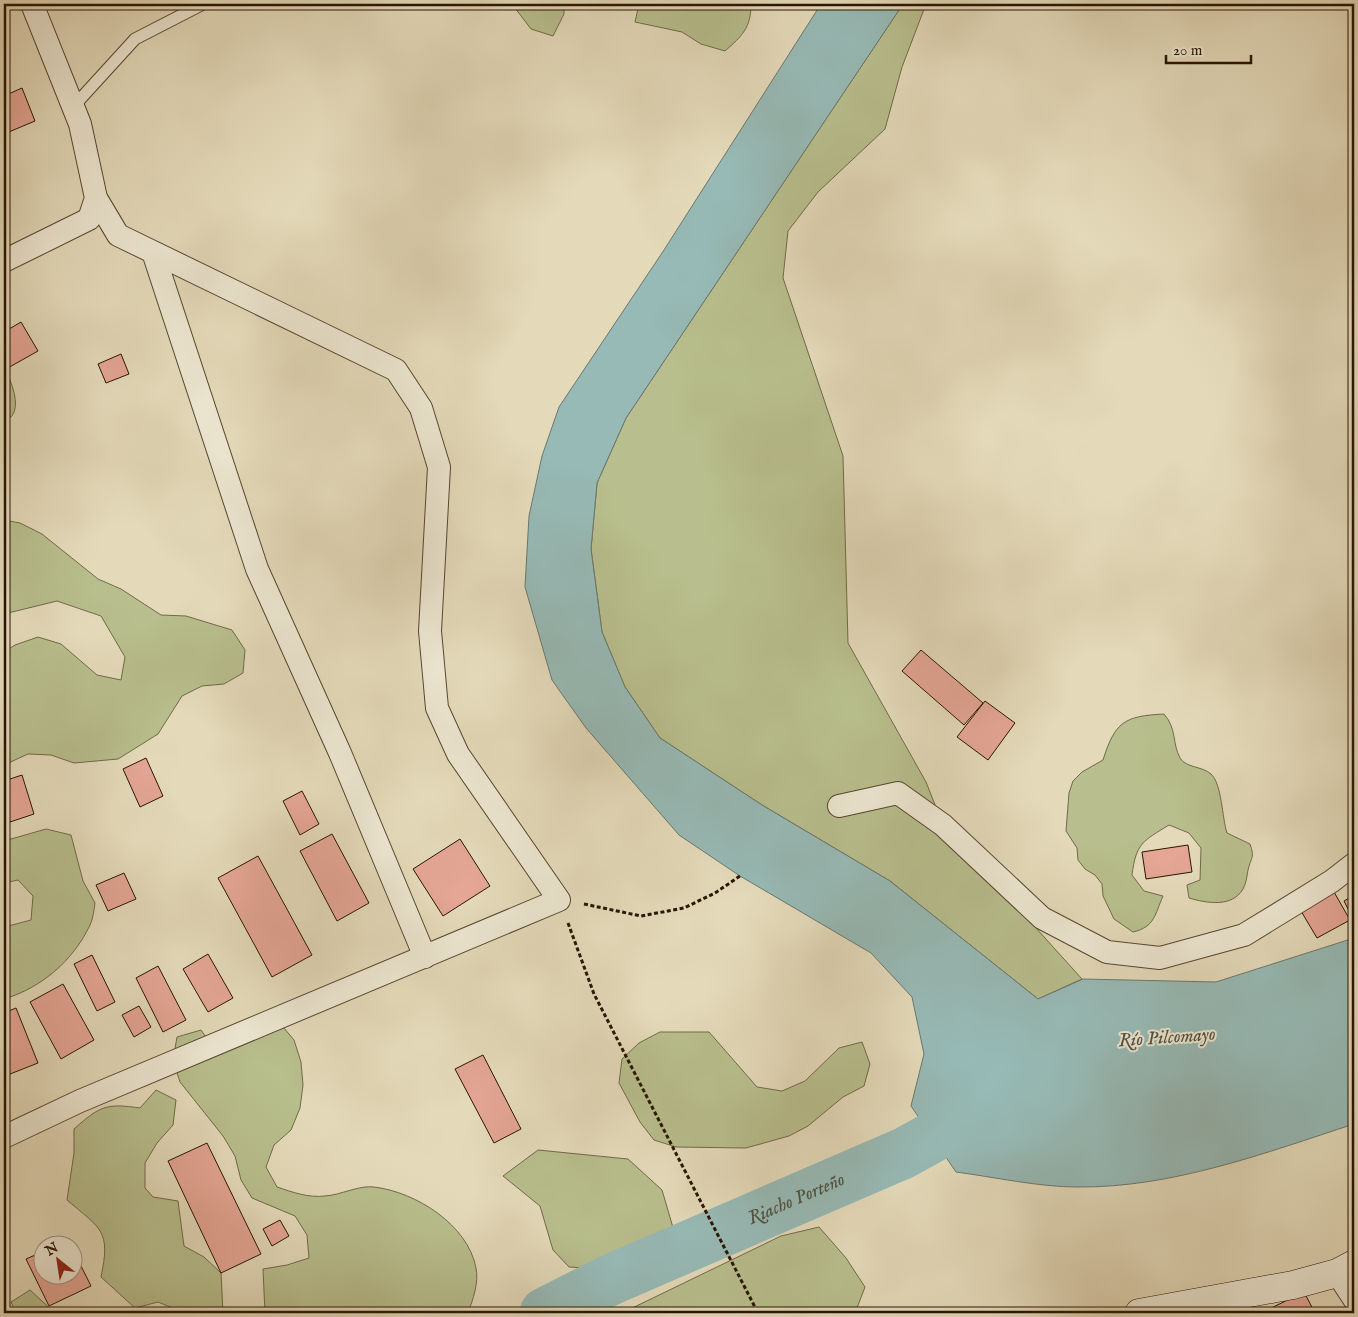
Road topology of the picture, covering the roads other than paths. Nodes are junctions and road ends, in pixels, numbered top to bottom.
1 (32, 4) edge
2 (203, 4) edge
3 (73, 107) junction
4 (96, 198) junction
5 (154, 252) junction
6 (4, 261) edge
7 (839, 806) dead end
8 (1354, 864) edge
9 (425, 957) junction
10 (4, 1137) edge
11 (1346, 1269) edge
12 (1354, 1299) edge
13 (1139, 1313) edge

1 - 3 street
2 - 3 lane
3 - 4 street
4 - 5 street
4 - 6 street
5 - 9 street
5 - 9 street
7 - 8 street
9 - 10 street
11 - 12 street
11 - 13 street

